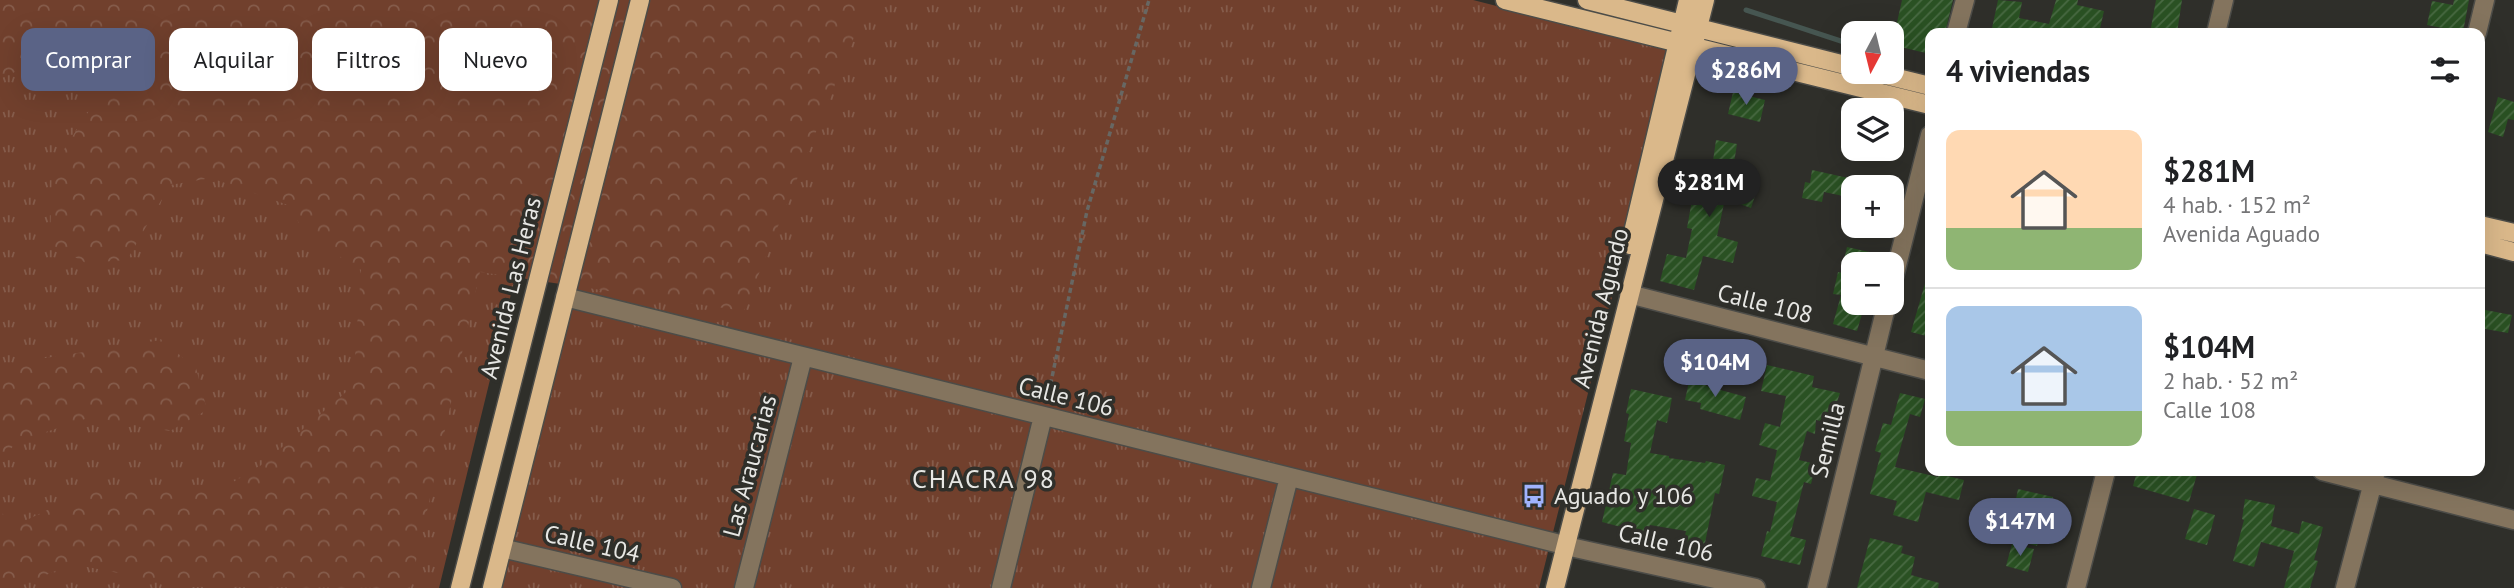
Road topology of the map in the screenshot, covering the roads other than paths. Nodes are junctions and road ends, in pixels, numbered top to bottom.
1 (609, 0) edge
2 (640, 0) edge
3 (1505, 0) edge
4 (1587, 0) edge
5 (1688, 0) edge
6 (1705, 0) edge
7 (1965, 0) edge
8 (2224, 0) edge
9 (2485, 0) edge
10 (1690, 26) junction
11 (1957, 28) edge
12 (2217, 28) edge
13 (2478, 28) edge
14 (1685, 46) junction
15 (1841, 64) edge
16 (1904, 80) edge
17 (1925, 85) edge
18 (1925, 104) edge
19 (1925, 155) edge
20 (2485, 226) edge
21 (2514, 233) edge
22 (2485, 244) edge
23 (1900, 252) edge
24 (2514, 252) edge
25 (1629, 294) junction
26 (565, 297) junction
27 (1884, 315) edge
28 (1873, 356) junction
29 (803, 357) junction
30 (1925, 370) edge
31 (1043, 416) junction
32 (2105, 476) edge
33 (1289, 477) junction
34 (2374, 477) edge
35 (2514, 520) edge
36 (1561, 544) junction
37 (502, 548) junction
38 (460, 588) edge
39 (492, 588) edge
40 (672, 588) edge
41 (744, 588) edge
42 (1001, 588) edge
43 (1261, 588) edge
44 (1544, 588) edge
45 (1555, 588) edge
46 (1756, 588) edge
47 (1817, 588) edge
48 (2076, 588) edge
49 (2345, 588) edge

1 - 38 main road, Avenida Las Heras
2 - 26 main road
3 - 14 main road
4 - 10 main road
5 - 10 main road, Avenida Aguado
6 - 10 main road, Avenida Aguado
7 - 11 street
8 - 12 street
9 - 13 street
10 - 14 main road, Avenida Aguado
10 - 15 main road
14 - 18 main road
14 - 25 main road, Avenida Aguado
14 - 36 main road, Avenida Aguado
16 - 17 main road
19 - 23 street
20 - 21 main road
22 - 24 main road
25 - 28 street, Calle 108
25 - 36 main road, Avenida Aguado
26 - 29 street, Calle 106
26 - 37 main road
27 - 28 street, Semilla
28 - 30 street, Calle 108
28 - 47 street, Semilla
29 - 31 street, Calle 106
29 - 41 street, Las Araucarias
31 - 33 street, Calle 106
31 - 42 street
32 - 48 street
33 - 36 street, Calle 106
33 - 43 street
34 - 35 street
34 - 49 street
36 - 44 main road, Avenida Aguado
36 - 45 main road, Avenida Aguado
36 - 46 street, Calle 106
37 - 39 main road
37 - 40 street, Calle 104

